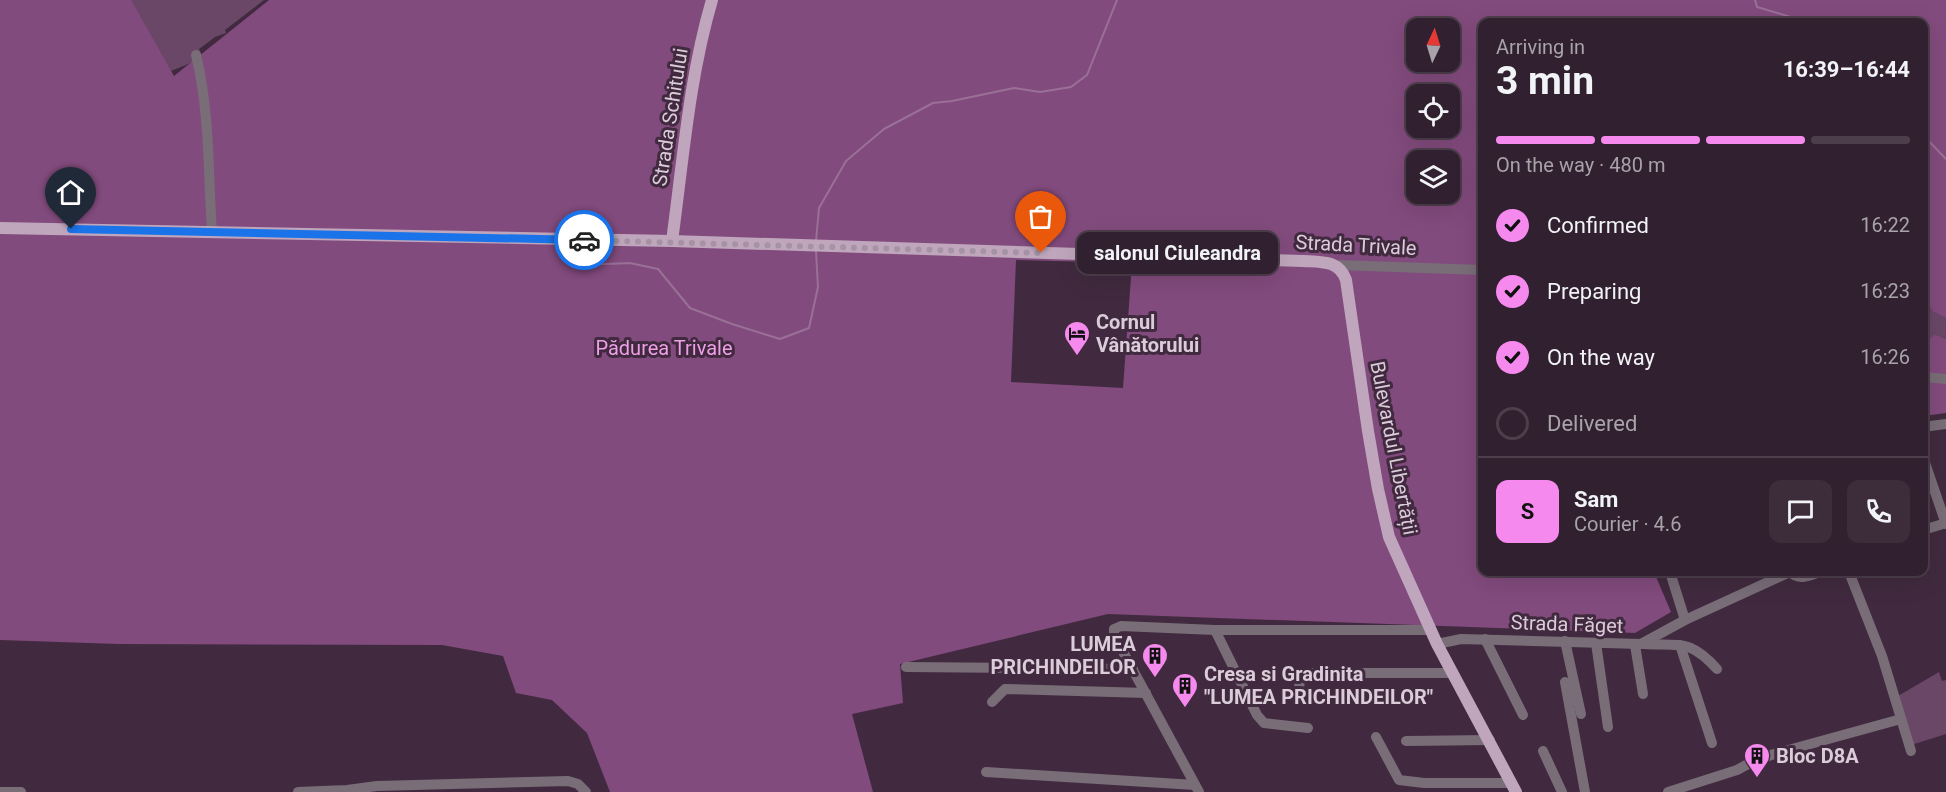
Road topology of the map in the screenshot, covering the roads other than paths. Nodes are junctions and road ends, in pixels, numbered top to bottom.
1 (712, 0) edge
2 (196, 55) dead end
3 (0, 228) edge
4 (212, 232) junction
5 (672, 241) junction
6 (1337, 265) junction
7 (1478, 270) edge
8 (1928, 377) edge
9 (1946, 379) edge
10 (1946, 424) edge
11 (1928, 426) edge
12 (1928, 469) edge
13 (1943, 503) edge
14 (1946, 523) edge
15 (1928, 528) edge
16 (1671, 576) edge
17 (1781, 576) edge
18 (1852, 576) edge
19 (1685, 620) junction
20 (1215, 630) junction
21 (1431, 630) junction
22 (1485, 639) junction
23 (1565, 641) junction
24 (1596, 643) junction
25 (1437, 644) junction
26 (1638, 644) junction
27 (1680, 645) junction
28 (906, 668) dead end
29 (1133, 669) junction
30 (1717, 669) dead end
31 (1453, 673) junction
32 (1565, 682) dead end
33 (1146, 693) junction
34 (1298, 693) dead end
35 (1643, 694) dead end
36 (992, 702) dead end
37 (1581, 714) dead end
38 (1522, 715) dead end
39 (1901, 719) junction
40 (1608, 727) dead end
41 (1308, 728) dead end
42 (1376, 737) dead end
43 (1490, 740) junction
44 (1406, 741) dead end
45 (1712, 743) dead end
46 (1543, 751) dead end
47 (1911, 751) dead end
48 (986, 772) dead end
49 (1104, 780) junction
50 (1514, 787) edge
51 (1197, 788) edge
52 (0, 792) edge
53 (21, 792) edge
54 (298, 792) edge
55 (586, 792) edge
56 (1103, 792) edge
57 (1562, 792) edge
58 (1585, 792) edge
59 (1668, 792) edge

1 - 5 main road, Strada Schitului
2 - 4 street
3 - 4 main road, Strada Trivale
4 - 5 main road, Strada Trivale
5 - 6 main road, Strada Trivale
6 - 7 street, Strada Trivale
6 - 21 main road, Bulevardul Libertății
8 - 9 street
10 - 11 street
12 - 13 street
13 - 14 street
14 - 15 street
16 - 19 street
17 - 19 street, Strada Făget
18 - 39 street
19 - 26 street, Strada Făget
20 - 21 street
20 - 29 street
20 - 41 street
21 - 25 main road, Bulevardul Libertății
22 - 23 street, Strada Făget
22 - 25 street, Strada Făget
22 - 38 street
23 - 24 street, Strada Făget
23 - 37 street
24 - 26 street, Strada Făget
24 - 40 street
25 - 31 main road, Bulevardul Libertății
26 - 27 street
26 - 35 street
27 - 30 street
27 - 45 street
28 - 29 street
29 - 33 street
31 - 34 street
31 - 43 main road, Bulevardul Libertății
32 - 58 street
33 - 36 street
33 - 51 street
39 - 47 street
39 - 59 street
42 - 50 street
43 - 44 street
43 - 50 main road, Bulevardul Libertății
46 - 57 street
48 - 49 street
49 - 51 street
49 - 56 street
52 - 53 street
54 - 55 street

